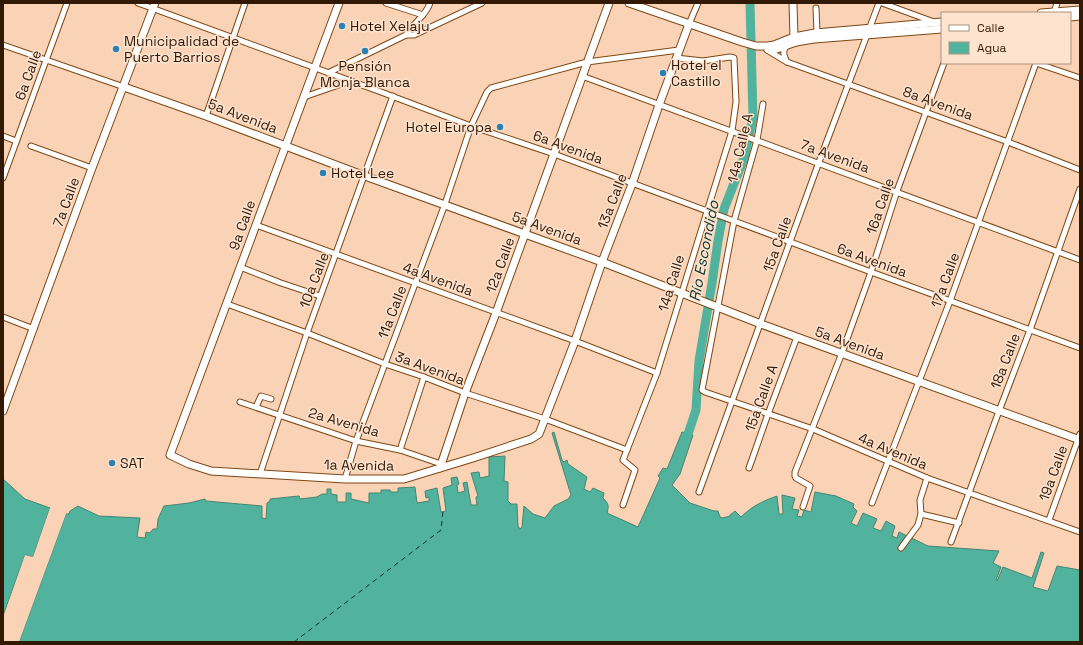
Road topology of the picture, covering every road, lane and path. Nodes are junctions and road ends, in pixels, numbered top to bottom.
1 (67, 3) edge
2 (138, 3) edge
3 (246, 3) edge
4 (339, 3) edge
5 (386, 3) edge
6 (430, 3) edge
7 (482, 3) edge
8 (609, 3) edge
9 (629, 3) edge
10 (698, 3) edge
11 (793, 3) edge
12 (880, 3) edge
13 (1057, 3) edge
14 (154, 6) edge
15 (816, 8) dead end
16 (1080, 10) edge
17 (1054, 12) edge
18 (423, 14) junction
19 (689, 24) junction
20 (941, 25) edge
21 (869, 31) junction
22 (817, 33) junction
23 (406, 35) junction
24 (234, 37) junction
25 (795, 40) junction
26 (3, 45) edge
27 (786, 46) junction
28 (755, 48) junction
29 (679, 50) junction
30 (767, 50) junction
31 (676, 58) junction
32 (47, 60) junction
33 (587, 62) junction
34 (787, 62) junction
35 (944, 64) edge
36 (1036, 64) edge
37 (1039, 64) edge
38 (315, 68) junction
39 (328, 73) junction
40 (582, 76) junction
41 (1080, 78) edge
42 (350, 80) junction
43 (849, 84) junction
44 (124, 87) junction
45 (393, 96) junction
46 (304, 97) junction
47 (762, 104) dead end
48 (659, 105) junction
49 (926, 112) junction
50 (206, 116) junction
51 (471, 126) junction
52 (732, 131) junction
53 (3, 136) edge
54 (756, 140) junction
55 (16, 141) junction
56 (1008, 142) junction
57 (31, 146) dead end
58 (285, 146) junction
59 (554, 154) junction
60 (819, 162) junction
61 (92, 168) junction
62 (1080, 170) edge
63 (364, 176) junction
64 (3, 178) edge
65 (632, 184) junction
66 (1080, 189) edge
67 (897, 192) junction
68 (445, 204) junction
69 (709, 212) junction
70 (733, 220) junction
71 (978, 222) junction
72 (256, 226) junction
73 (525, 234) junction
74 (791, 242) junction
75 (1057, 252) junction
76 (337, 255) junction
77 (1080, 260) edge
78 (602, 262) junction
79 (240, 267) junction
80 (871, 272) junction
81 (416, 283) junction
82 (682, 292) junction
83 (320, 296) junction
84 (950, 300) junction
85 (227, 304) junction
86 (716, 306) junction
87 (496, 313) junction
88 (3, 317) edge
89 (761, 324) junction
90 (34, 329) junction
91 (1030, 330) junction
92 (307, 333) junction
93 (797, 337) junction
94 (574, 341) junction
95 (1080, 348) edge
96 (842, 353) junction
97 (385, 364) junction
98 (657, 373) junction
99 (424, 377) junction
100 (919, 382) junction
101 (702, 386) joint
102 (465, 394) junction
103 (271, 398) dead end
104 (240, 402) dead end
105 (732, 403) junction
106 (256, 407) junction
107 (3, 411) edge
108 (999, 411) junction
109 (768, 414) junction
110 (280, 416) junction
111 (546, 419) junction
112 (812, 429) junction
113 (542, 430) joint
114 (1079, 438) edge
115 (356, 441) junction
116 (400, 450) junction
117 (627, 450) junction
118 (170, 455) joint
119 (888, 462) junction
120 (440, 466) junction
121 (749, 468) dead end
122 (260, 474) junction
123 (927, 478) junction
124 (345, 479) junction
125 (699, 492) dead end
126 (970, 493) junction
127 (872, 503) dead end
128 (623, 505) dead end
129 (803, 507) dead end
130 (921, 514) junction
131 (1049, 520) junction
132 (959, 523) junction
133 (1080, 532) edge
134 (951, 542) dead end
135 (901, 548) dead end

1 - 32 street, 6a Calle
2 - 14 street, 6a Avenida
3 - 24 street
4 - 38 street, 9a Calle
5 - 18 street
6 - 18 street
7 - 23 street
8 - 33 street, 12a Calle
9 - 19 street
10 - 19 street, 13a Calle
11 - 25 street
12 - 20 street
12 - 21 street, 15a Calle
13 - 17 street
14 - 24 street, 6a Avenida
14 - 44 street, 7a Calle
15 - 22 street
16 - 17 street
18 - 23 street
19 - 28 street
19 - 29 street, 13a Calle
20 - 21 street
21 - 22 street
21 - 25 street
21 - 43 street, 15a Calle
22 - 25 street
23 - 39 street
24 - 38 street, 6a Avenida
24 - 50 street
25 - 27 street
25 - 28 street
26 - 32 street, 5a Avenida
27 - 30 street
27 - 34 street
28 - 30 street
29 - 31 street, 13a Calle
29 - 33 street
30 - 34 street, 8a Avenida
31 - 48 street, 13a Calle
31 - 52 street, 14a Calle
32 - 44 street, 5a Avenida
32 - 55 street, 6a Calle
33 - 40 street, 12a Calle
33 - 51 street, 11a Calle
34 - 43 street, 8a Avenida
35 - 49 street, 16a Calle
36 - 56 street, 17a Calle
37 - 41 street
38 - 39 street, 6a Avenida
38 - 46 street, 9a Calle
39 - 42 street, 6a Avenida
40 - 48 street, 7a Avenida
40 - 59 street, 12a Calle
42 - 45 street, 6a Avenida
42 - 46 street
43 - 49 street, 8a Avenida
43 - 60 street, 15a Calle
44 - 50 street, 5a Avenida
44 - 61 street, 7a Calle
45 - 51 street, 6a Avenida
45 - 63 street, 10a Calle
46 - 58 street, 9a Calle
47 - 54 street, 14a Calle A
48 - 52 street, 7a Avenida
48 - 65 street, 13a Calle
49 - 56 street, 8a Avenida
49 - 67 street, 16a Calle
50 - 58 street, 5a Avenida
51 - 59 street, 6a Avenida
51 - 68 street, 11a Calle
52 - 54 street, 7a Avenida
52 - 69 street, 14a Calle
53 - 55 street
54 - 60 street, 7a Avenida
54 - 70 street, 14a Calle A
55 - 64 street, 6a Calle
56 - 62 street, 8a Avenida
56 - 71 street, 17a Calle
57 - 61 street
58 - 63 street, 5a Avenida
58 - 72 street, 9a Calle
59 - 65 street, 6a Avenida
59 - 73 street, 12a Calle
60 - 67 street, 7a Avenida
60 - 74 street, 15a Calle
61 - 90 street, 7a Calle
63 - 68 street, 5a Avenida
63 - 76 street, 10a Calle
65 - 69 street, 6a Avenida
65 - 78 street, 13a Calle
66 - 75 street, 18a Calle
67 - 71 street, 7a Avenida
67 - 80 street, 16a Calle
68 - 73 street, 5a Avenida
68 - 81 street, 11a Calle
69 - 70 street, 6a Avenida
69 - 82 street, 14a Calle
70 - 74 street, 6a Avenida
70 - 86 street, 14a Calle A
71 - 75 street, 7a Avenida
71 - 84 street, 17a Calle
72 - 76 street, 4a Avenida
72 - 79 street, 9a Calle
73 - 78 street, 5a Avenida
73 - 87 street, 12a Calle
74 - 80 street, 6a Avenida
74 - 89 street, 15a Calle
75 - 77 street, 7a Avenida
75 - 91 street, 18a Calle
76 - 81 street, 4a Avenida
76 - 83 street, 10a Calle
78 - 82 street, 5a Avenida
78 - 94 street, 13a Calle
79 - 83 street
79 - 85 street, 9a Calle
80 - 84 street, 6a Avenida
80 - 96 street, 16a Calle
81 - 87 street, 4a Avenida
81 - 97 street, 11a Calle
82 - 86 street, 5a Avenida
82 - 98 street, 14a Calle
83 - 92 street, 10a Calle
84 - 91 street, 6a Avenida
84 - 100 street, 17a Calle
85 - 92 street, 3a Avenida
85 - 118 street, 9a Calle
86 - 89 street, 5a Avenida
86 - 101 street, 14a Calle A
87 - 94 street, 4a Avenida
87 - 102 street, 12a Calle
88 - 90 street
89 - 93 street, 5a Avenida
89 - 105 street, 15a Calle
90 - 107 street, 7a Calle
91 - 95 street, 6a Avenida
91 - 108 street, 18a Calle
92 - 97 street, 3a Avenida
92 - 110 street, 10a Calle
93 - 96 street, 5a Avenida
93 - 109 street, 15a Calle A
94 - 98 street, 4a Avenida
94 - 111 street, 13a Calle
96 - 100 street, 5a Avenida
96 - 112 street, 16a Calle
97 - 99 street, 3a Avenida
97 - 115 street, 11a Calle
98 - 117 street, 14a Calle
99 - 102 street, 3a Avenida
99 - 116 street
100 - 108 street, 5a Avenida
100 - 119 street, 17a Calle
101 - 105 street, 4a Avenida
102 - 111 street, 3a Avenida
102 - 120 street, 12a Calle
103 - 106 street
104 - 106 street, 2a Avenida
105 - 109 street, 4a Avenida
105 - 125 street, 15a Calle
106 - 110 street, 2a Avenida
108 - 114 street, 5a Avenida
108 - 126 street, 18a Calle
109 - 112 street, 4a Avenida
109 - 121 street, 15a Calle A
110 - 115 street, 2a Avenida
110 - 122 street, 10a Calle
111 - 113 street, 13a Calle
111 - 117 street, 3a Avenida
112 - 119 street, 4a Avenida
112 - 129 street, 16a Calle
113 - 120 street, 1a Avenida
114 - 131 street, 19a Calle
115 - 116 street, 2a Avenida
115 - 124 street, 11a Calle
116 - 120 street, 2a Avenida
117 - 128 street
118 - 122 street, 1a Avenida
119 - 123 street, 4a Avenida
119 - 127 street, 17a Calle
120 - 124 street, 1a Avenida
122 - 124 street, 1a Avenida
123 - 126 street, 4a Avenida
123 - 130 street
126 - 131 street, 4a Avenida
126 - 132 street, 18a Calle
130 - 132 street
130 - 135 street
131 - 133 street, 4a Avenida
132 - 134 street, 18a Calle

